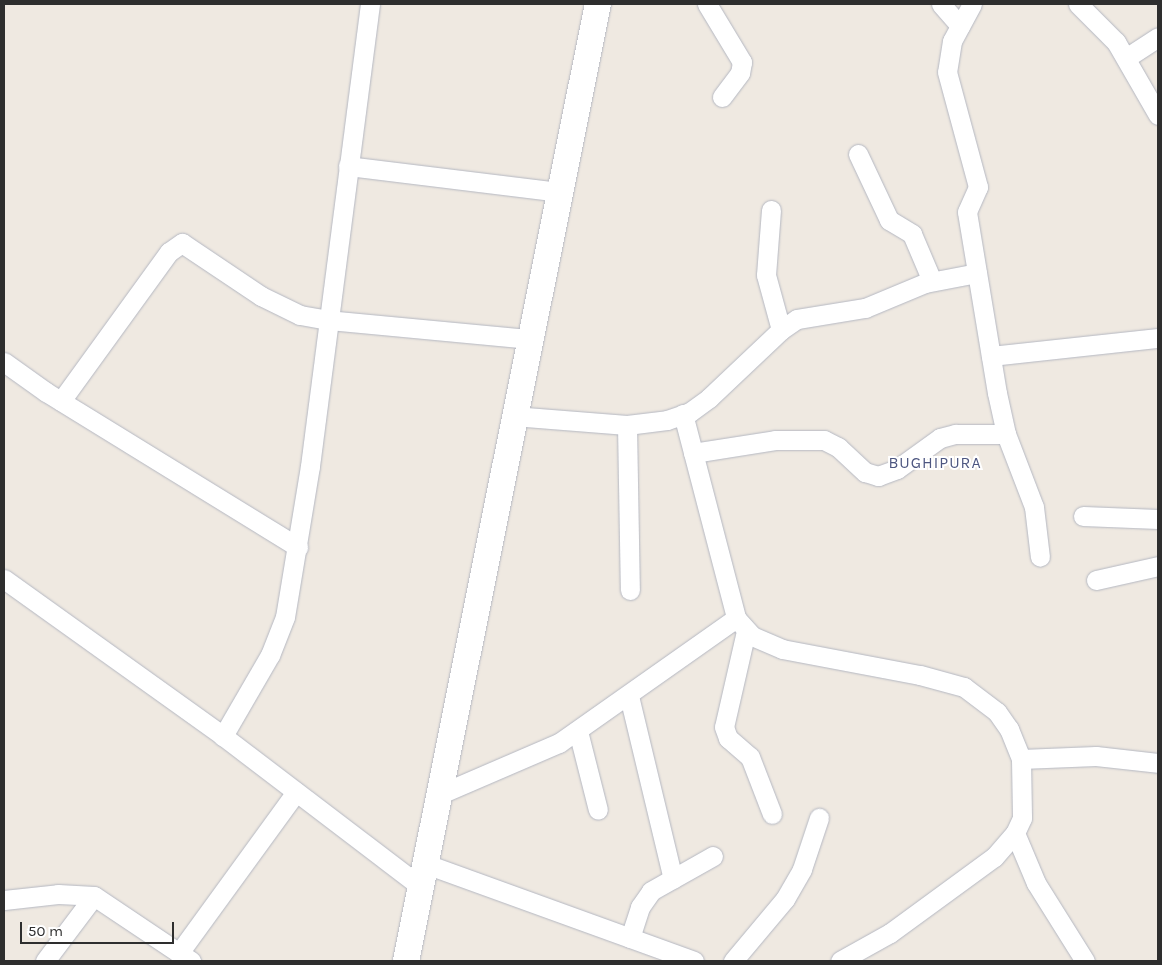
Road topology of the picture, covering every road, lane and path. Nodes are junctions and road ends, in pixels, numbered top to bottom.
1 (370, 4) edge
2 (598, 4) edge
3 (706, 4) edge
4 (941, 4) edge
5 (972, 4) edge
6 (1078, 4) edge
7 (960, 26) junction
8 (1158, 37) edge
9 (1126, 58) junction
10 (722, 97) dead end
11 (1158, 115) edge
12 (858, 154) dead end
13 (348, 166) junction
14 (560, 192) junction
15 (772, 210) dead end
16 (977, 273) junction
17 (932, 281) junction
18 (328, 320) junction
19 (781, 330) junction
20 (1158, 338) edge
21 (529, 339) junction
22 (990, 356) junction
23 (4, 362) edge
24 (61, 401) junction
25 (683, 414) junction
26 (513, 416) junction
27 (627, 425) junction
28 (1006, 434) junction
29 (692, 453) junction
30 (1083, 516) dead end
31 (1158, 519) edge
32 (298, 546) junction
33 (1040, 557) dead end
34 (1158, 566) edge
35 (4, 579) edge
36 (1096, 580) dead end
37 (630, 590) dead end
38 (741, 625) junction
39 (629, 696) junction
40 (578, 731) junction
41 (223, 736) junction
42 (1021, 759) junction
43 (1158, 763) edge
44 (296, 792) junction
45 (438, 794) junction
46 (598, 810) dead end
47 (772, 814) dead end
48 (818, 818) dead end
49 (1015, 833) junction
50 (714, 856) dead end
51 (424, 875) junction
52 (672, 879) junction
53 (94, 896) junction
54 (4, 900) edge
55 (630, 938) junction
56 (185, 957) edge
57 (46, 961) edge
58 (406, 961) edge
59 (694, 961) edge
60 (732, 961) edge
61 (840, 961) edge
62 (1084, 961) edge

1 - 13 street
2 - 14 street
3 - 10 street
4 - 7 street
5 - 7 street
6 - 9 street
7 - 16 street
8 - 9 street
9 - 11 street
12 - 17 street
13 - 14 street
13 - 18 street
14 - 21 street
15 - 19 street
16 - 17 street
16 - 22 street
17 - 19 street
18 - 21 street
18 - 24 street
18 - 32 street
19 - 25 street
20 - 22 street
21 - 26 street
22 - 28 street
23 - 24 street
24 - 32 street
25 - 27 street
25 - 29 street
26 - 27 street
26 - 45 street
27 - 37 street
28 - 29 street
28 - 33 street
29 - 38 street
30 - 31 street
32 - 41 street
34 - 36 street
35 - 41 street
38 - 39 street
38 - 42 street
38 - 47 street
39 - 40 street
39 - 52 street
40 - 45 street
40 - 46 street
41 - 44 street
42 - 43 street
42 - 49 street
44 - 51 street
44 - 56 street
45 - 51 street
48 - 60 street
49 - 61 street
49 - 62 street
50 - 52 street
51 - 55 street
51 - 58 street
52 - 55 street
53 - 54 street
53 - 56 street
53 - 57 street
55 - 59 street

